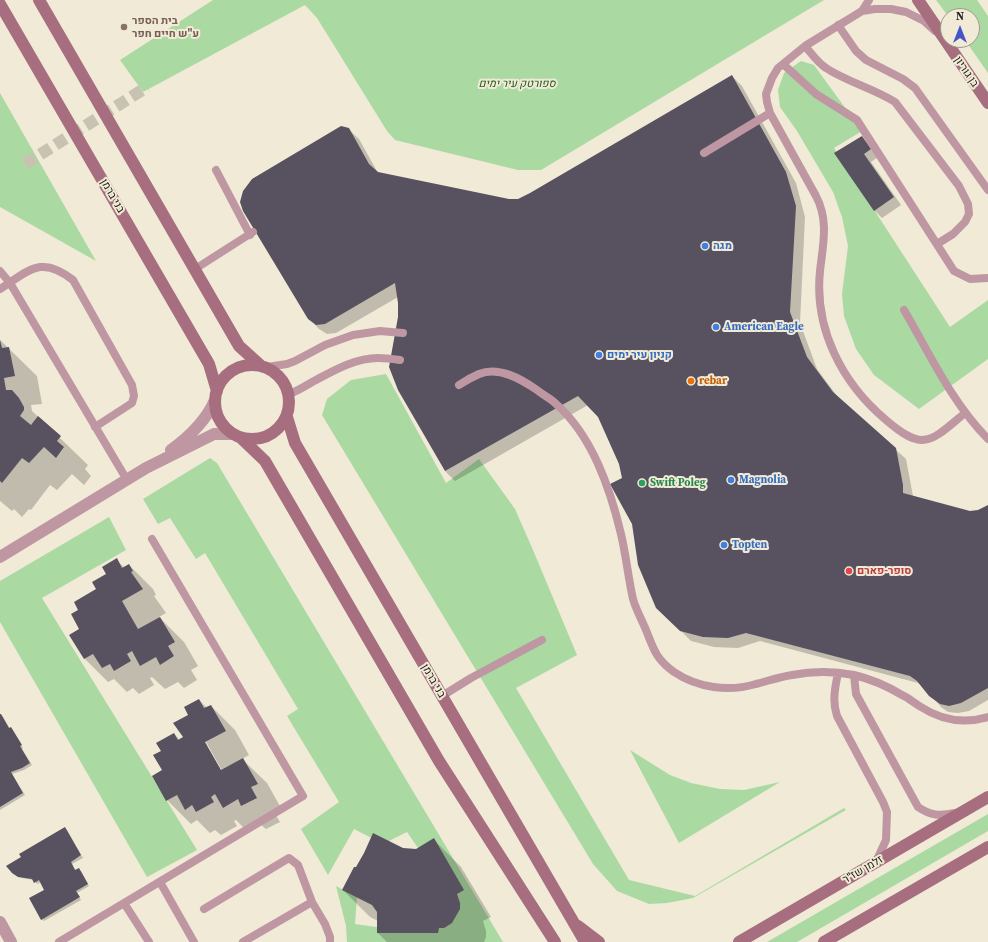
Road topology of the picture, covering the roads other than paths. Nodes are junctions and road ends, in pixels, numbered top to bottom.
1 (39, 0) edge
2 (869, 0) edge
3 (918, 0) edge
4 (0, 4) edge
5 (862, 11) junction
6 (838, 25) junction
7 (940, 33) edge
8 (940, 34) edge
9 (805, 46) junction
10 (950, 48) edge
11 (783, 64) junction
12 (988, 103) edge
13 (770, 113) junction
14 (704, 153) dead end
15 (216, 170) dead end
16 (988, 190) edge
17 (937, 244) junction
18 (195, 269) junction
19 (0, 271) edge
20 (988, 278) edge
21 (10, 283) junction
22 (0, 289) edge
23 (904, 310) dead end
24 (403, 333) dead end
25 (400, 360) dead end
26 (263, 366) junction
27 (459, 385) dead end
28 (289, 394) junction
29 (216, 396) junction
30 (965, 413) junction
31 (287, 417) junction
32 (95, 427) junction
33 (237, 436) junction
34 (988, 440) edge
35 (146, 468) junction
36 (127, 480) junction
37 (152, 539) dead end
38 (0, 557) edge
39 (542, 640) dead end
40 (838, 673) junction
41 (854, 675) junction
42 (442, 696) junction
43 (988, 717) edge
44 (988, 797) edge
45 (962, 812) junction
46 (988, 847) edge
47 (876, 862) junction
48 (516, 880) junction
49 (160, 882) junction
50 (312, 902) junction
51 (124, 903) junction
52 (204, 909) dead end
53 (0, 922) edge
54 (574, 922) junction
55 (145, 941) edge
56 (12, 942) edge
57 (59, 942) edge
58 (194, 942) edge
59 (243, 942) edge
60 (330, 942) edge
61 (546, 942) edge
62 (555, 942) edge
63 (585, 942) edge
64 (599, 942) edge
65 (738, 942) edge
66 (824, 942) edge

1 - 18 street
2 - 5 lane
3 - 7 street, בן גוריון
4 - 29 street, בני ברמן
5 - 6 lane
5 - 8 lane
6 - 9 lane
6 - 16 lane
9 - 11 lane
9 - 17 lane
10 - 12 street, בן גוריון
11 - 13 lane
11 - 17 lane
13 - 14 lane
13 - 30 lane
15 - 18 lane
17 - 20 lane
18 - 26 street
19 - 21 lane
21 - 22 lane
21 - 32 lane
21 - 32 lane
23 - 30 lane
24 - 26 lane
25 - 28 lane
26 - 28 street
26 - 29 street
27 - 40 lane
28 - 31 street
29 - 33 street
29 - 35 street
30 - 34 lane
31 - 33 street
31 - 42 street, בני ברמן
32 - 36 lane
33 - 35 street
33 - 48 street
35 - 36 street
36 - 38 street
37 - 49 lane
39 - 42 lane
40 - 41 lane
40 - 47 lane
41 - 43 lane
41 - 45 lane
42 - 54 street, בני ברמן
44 - 45 street, זלמן שז"ר
45 - 47 street, זלמן שז"ר
46 - 66 street
47 - 65 street, זלמן שז"ר
48 - 61 street
48 - 62 street
49 - 51 lane
49 - 58 lane
50 - 52 lane
50 - 59 lane
50 - 60 lane
51 - 55 lane
51 - 57 lane
53 - 56 street
54 - 63 street, בני ברמן
54 - 64 street

